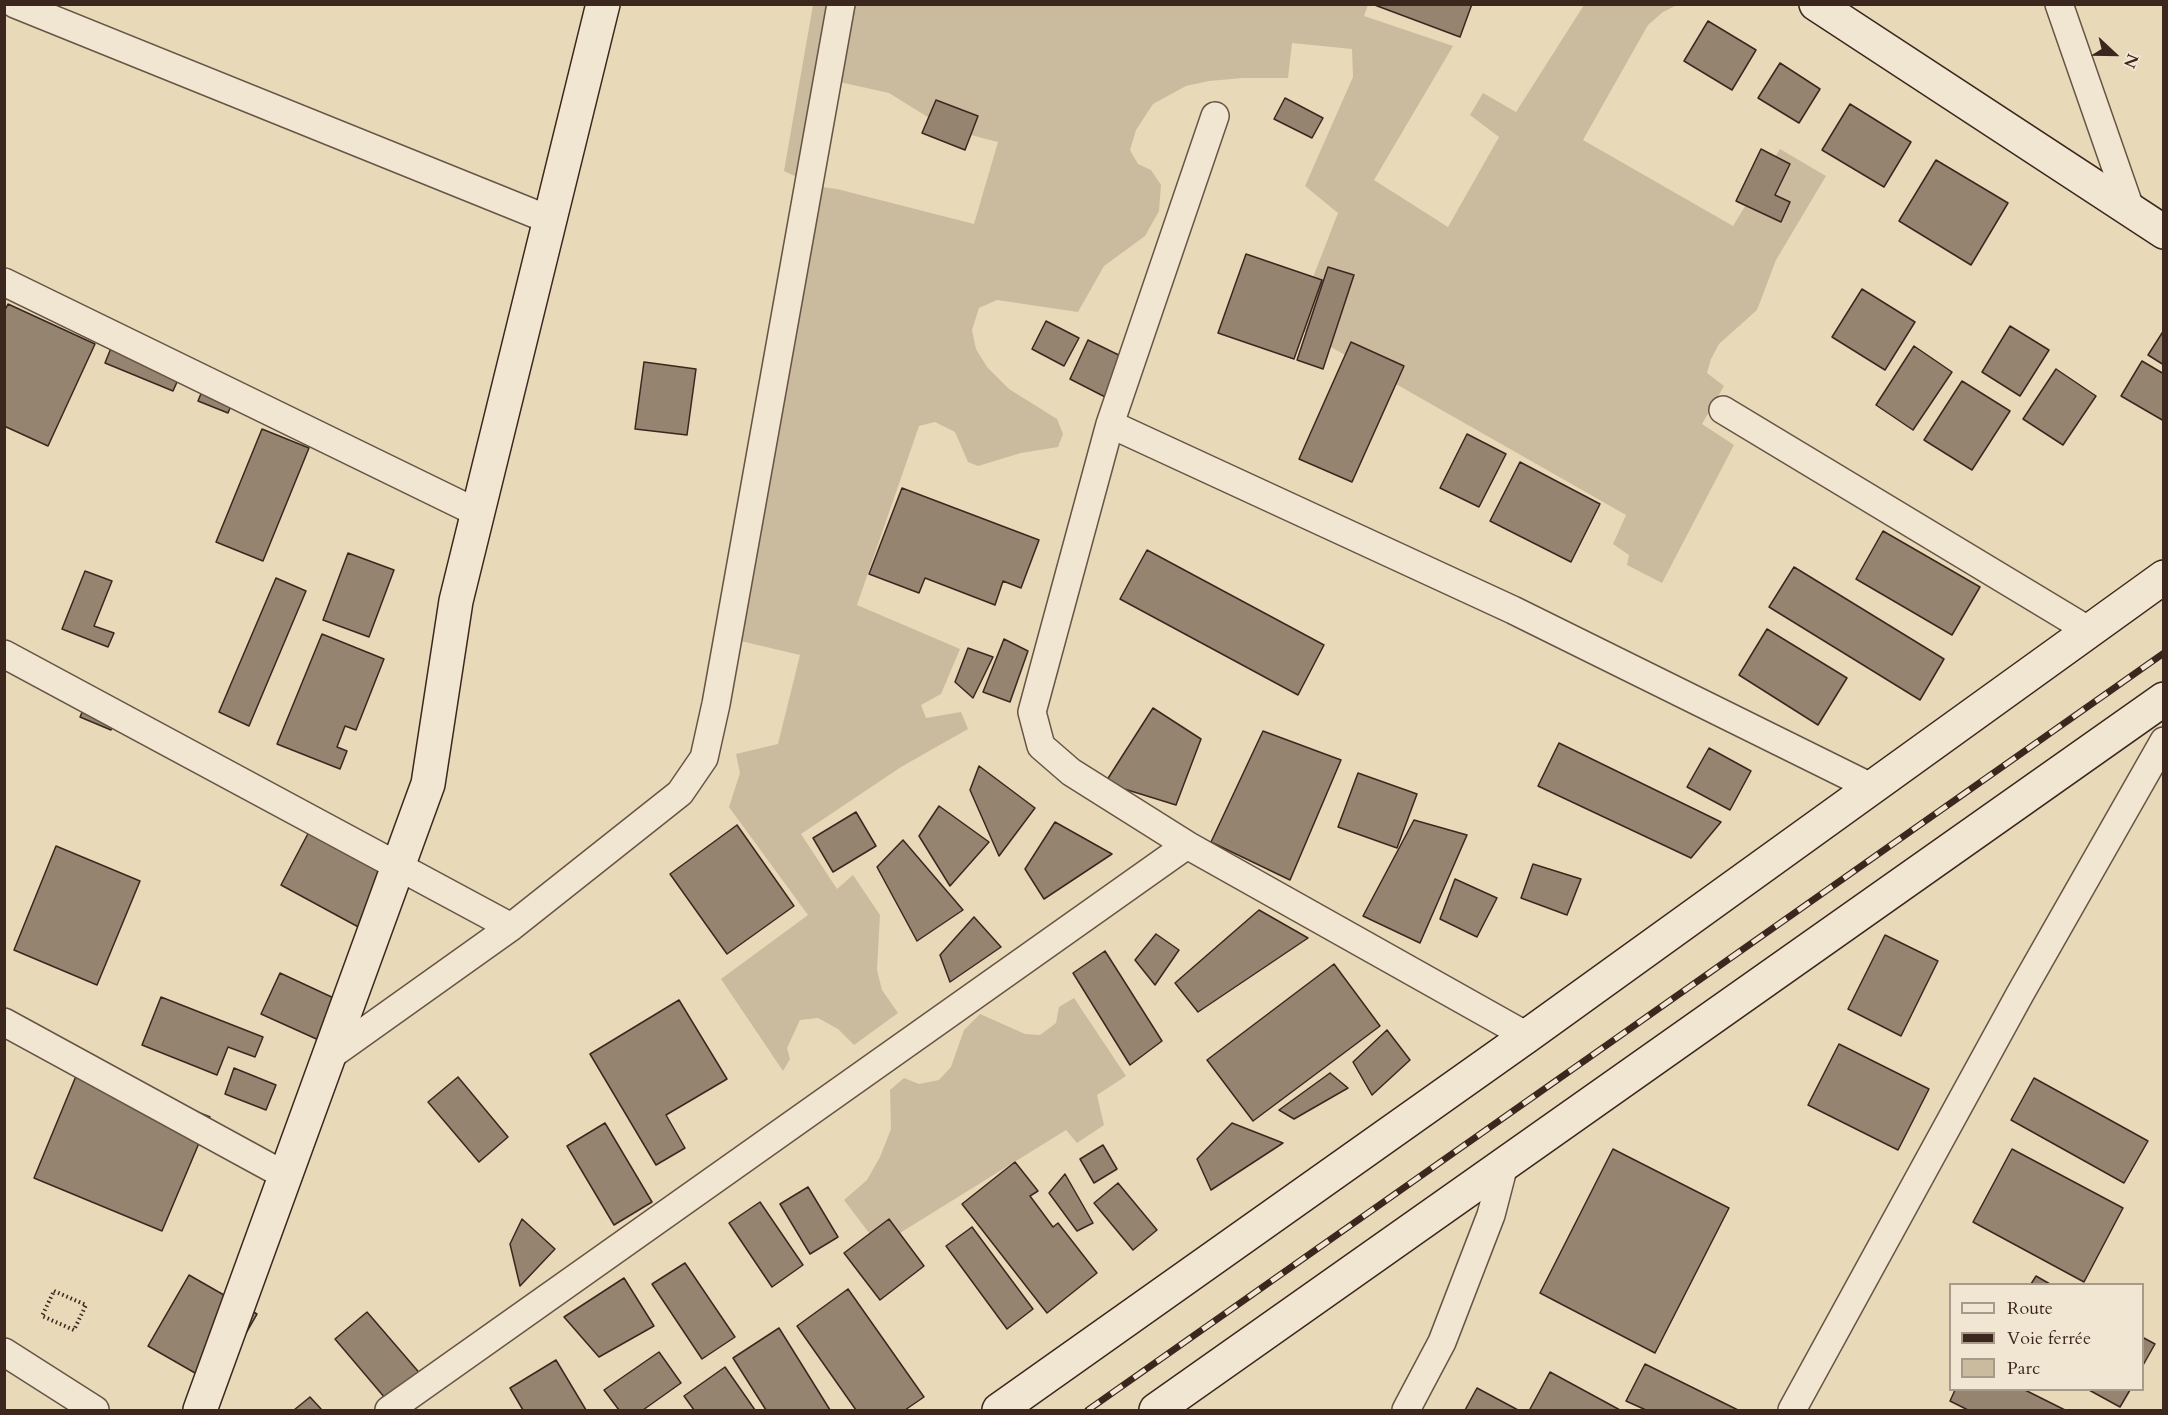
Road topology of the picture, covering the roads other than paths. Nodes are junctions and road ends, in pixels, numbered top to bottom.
1 (15, 4) edge
2 (603, 4) edge
3 (841, 4) edge
4 (1816, 4) edge
5 (2059, 4) edge
6 (1215, 116) dead end
7 (2131, 210) junction
8 (550, 220) junction
9 (2163, 232) edge
10 (4, 282) edge
11 (1723, 410) dead end
12 (1110, 424) junction
13 (478, 513) junction
14 (2163, 577) edge
15 (2088, 630) junction
16 (4, 654) edge
17 (2160, 709) edge
18 (2163, 741) edge
19 (1873, 788) junction
20 (1186, 845) junction
21 (398, 866) junction
22 (511, 927) junction
23 (4, 1022) edge
24 (1527, 1036) junction
25 (330, 1056) junction
26 (1503, 1165) junction
27 (286, 1176) junction
28 (4, 1352) edge
29 (95, 1410) edge
30 (200, 1410) edge
31 (389, 1410) edge
32 (999, 1410) edge
33 (1156, 1410) edge
34 (1406, 1410) edge
35 (1792, 1410) edge

1 - 8 street
2 - 8 main road
3 - 22 street
4 - 7 main road
5 - 7 street
6 - 12 street
7 - 9 main road
8 - 13 main road
10 - 13 street
11 - 15 street
12 - 19 street
12 - 20 street
13 - 21 main road
14 - 15 main road
15 - 19 main road
16 - 21 street
17 - 26 main road
18 - 35 street
19 - 24 main road
20 - 24 street
20 - 31 street
21 - 22 street
21 - 25 main road
22 - 25 street
23 - 27 street
24 - 32 main road
25 - 27 main road
26 - 33 main road
26 - 34 street
27 - 30 main road
28 - 29 street

